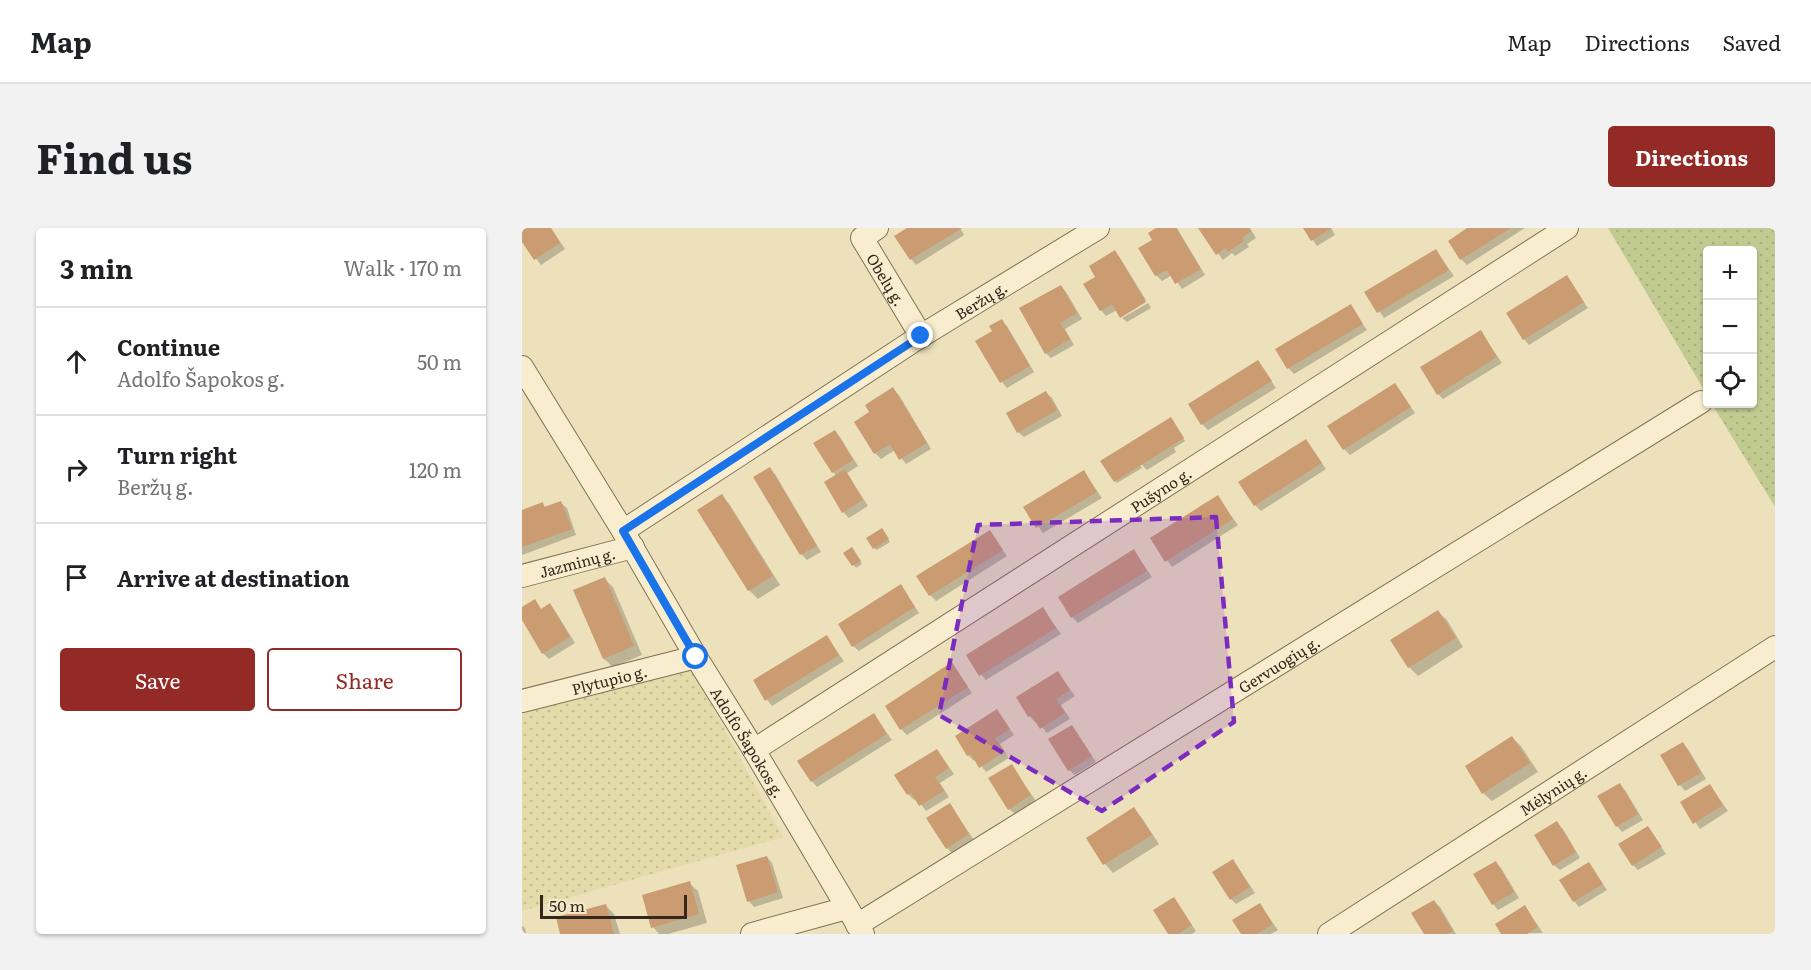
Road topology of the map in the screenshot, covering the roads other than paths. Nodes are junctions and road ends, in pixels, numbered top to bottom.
1 (877, 228) edge
2 (1098, 228) edge
3 (1567, 228) edge
4 (921, 336) junction
5 (524, 374) edge
6 (1701, 402) dead end
7 (628, 539) junction
8 (522, 576) edge
9 (1775, 647) edge
10 (696, 657) junction
11 (522, 701) edge
12 (754, 750) junction
13 (856, 922) edge
14 (752, 934) edge
15 (1329, 934) edge

1 - 4 street, Obelų g.
2 - 4 street, Beržų g.
3 - 12 street, Pušyno g.
4 - 7 street, Beržų g.
5 - 7 street, Adolfo Šapokos g.
6 - 13 street, Gervuogių g.
7 - 8 street, Jazminų g.
7 - 10 street, Adolfo Šapokos g.
9 - 15 street, Mėlynių g.
10 - 11 street, Plytupio g.
10 - 12 street, Adolfo Šapokos g.
12 - 13 street, Adolfo Šapokos g.
13 - 14 street, Gervuogių g.

